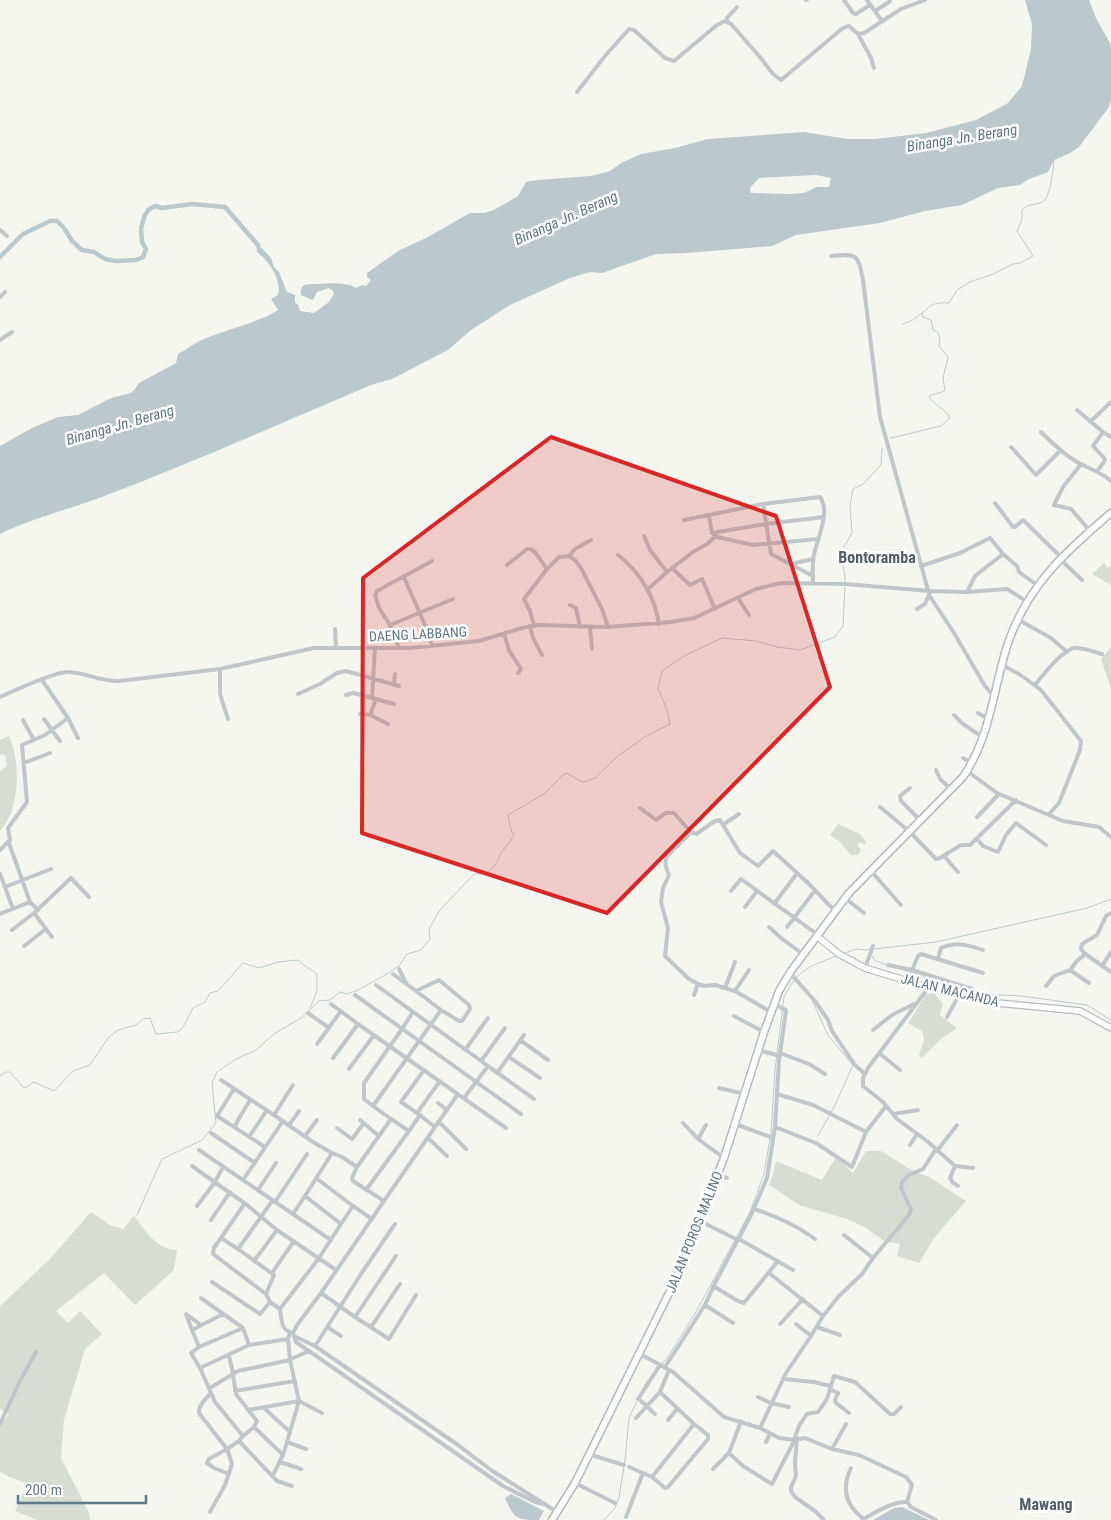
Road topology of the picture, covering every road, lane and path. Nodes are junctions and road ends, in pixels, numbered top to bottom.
1 (844, 0) edge
2 (867, 0) edge
3 (890, 0) edge
4 (925, 0) edge
5 (870, 5) junction
6 (737, 7) dead end
7 (875, 11) junction
8 (882, 21) junction
9 (727, 22) junction
10 (858, 34) junction
11 (874, 68) dead end
12 (577, 92) dead end
13 (0, 230) edge
14 (7, 236) dead end
15 (831, 256) dead end
16 (4, 292) dead end
17 (0, 297) edge
18 (12, 332) dead end
19 (0, 340) edge
20 (1111, 402) edge
21 (1077, 410) dead end
22 (1091, 421) junction
23 (1041, 432) dead end
24 (1103, 432) junction
25 (1111, 437) edge
26 (1011, 447) dead end
27 (1060, 451) junction
28 (1081, 464) junction
29 (1097, 472) junction
30 (1111, 481) edge
31 (995, 503) dead end
32 (763, 504) junction
33 (1111, 513) edge
34 (709, 516) junction
35 (824, 517) junction
36 (684, 520) dead end
37 (766, 524) junction
38 (1090, 531) junction
39 (714, 535) junction
40 (644, 536) dead end
41 (818, 539) junction
42 (591, 540) dead end
43 (770, 545) junction
44 (1003, 554) junction
45 (569, 556) junction
46 (618, 556) dead end
47 (1061, 558) junction
48 (814, 559) junction
49 (432, 561) dead end
50 (791, 564) junction
51 (507, 565) dead end
52 (921, 566) junction
53 (547, 569) junction
54 (673, 569) junction
55 (667, 572) junction
56 (813, 576) junction
57 (404, 577) junction
58 (1082, 580) dead end
59 (813, 583) junction
60 (1037, 585) junction
61 (969, 589) junction
62 (647, 590) junction
63 (929, 592) junction
64 (738, 598) junction
65 (453, 599) dead end
66 (1026, 601) junction
67 (570, 605) dead end
68 (715, 609) junction
69 (917, 609) dead end
70 (420, 612) junction
71 (749, 615) dead end
72 (1017, 619) junction
73 (659, 624) junction
74 (390, 625) junction
75 (532, 626) junction
76 (580, 627) junction
77 (590, 627) junction
78 (608, 627) junction
79 (335, 629) dead end
80 (504, 634) junction
81 (432, 646) junction
82 (336, 648) junction
83 (375, 648) junction
84 (399, 648) junction
85 (592, 649) dead end
86 (1067, 652) junction
87 (1102, 654) dead end
88 (542, 655) dead end
89 (1002, 665) junction
90 (220, 668) junction
91 (518, 673) dead end
92 (395, 674) dead end
93 (374, 679) junction
94 (42, 680) junction
95 (1035, 686) junction
96 (995, 693) junction
97 (298, 694) dead end
98 (346, 695) dead end
99 (0, 697) edge
100 (374, 698) junction
101 (394, 704) dead end
102 (978, 713) dead end
103 (360, 714) dead end
104 (954, 715) dead end
105 (370, 716) junction
106 (68, 718) junction
107 (44, 719) dead end
108 (228, 719) dead end
109 (989, 719) junction
110 (23, 720) dead end
111 (388, 724) dead end
112 (52, 730) junction
113 (78, 738) dead end
114 (984, 738) junction
115 (34, 740) junction
116 (60, 741) dead end
117 (50, 753) dead end
118 (963, 758) dead end
119 (24, 763) junction
120 (972, 763) junction
121 (936, 770) dead end
122 (967, 771) junction
123 (910, 788) dead end
124 (952, 790) junction
125 (999, 794) junction
126 (1016, 800) junction
127 (880, 807) dead end
128 (640, 808) dead end
129 (1050, 813) dead end
130 (739, 814) dead end
131 (977, 817) dead end
132 (921, 821) junction
133 (724, 824) junction
134 (691, 832) junction
135 (910, 832) junction
136 (1111, 838) edge
137 (977, 839) junction
138 (8, 843) junction
139 (1046, 845) dead end
140 (0, 850) edge
141 (944, 856) junction
142 (51, 869) dead end
143 (871, 872) junction
144 (958, 872) dead end
145 (0, 874) edge
146 (795, 876) dead end
147 (1, 879) edge
148 (23, 880) junction
149 (5, 887) junction
150 (731, 890) dead end
151 (757, 891) junction
152 (813, 893) dead end
153 (89, 897) dead end
154 (845, 898) junction
155 (30, 902) junction
156 (774, 904) junction
157 (901, 905) dead end
158 (745, 907) dead end
159 (13, 909) junction
160 (835, 911) junction
161 (36, 912) junction
162 (864, 913) dead end
163 (1111, 913) edge
164 (0, 914) edge
165 (794, 918) junction
166 (769, 927) dead end
167 (787, 927) dead end
168 (46, 929) junction
169 (12, 930) dead end
170 (818, 936) junction
171 (52, 937) dead end
172 (24, 946) dead end
173 (873, 947) dead end
174 (983, 950) dead end
175 (1111, 952) edge
176 (1084, 953) junction
177 (804, 955) junction
178 (938, 959) junction
179 (735, 962) dead end
180 (888, 965) dead end
181 (1102, 966) junction
182 (865, 968) junction
183 (399, 969) dead end
184 (749, 970) dead end
185 (912, 970) junction
186 (1070, 970) junction
187 (1111, 972) edge
188 (393, 974) dead end
189 (983, 974) dead end
190 (794, 977) junction
191 (908, 981) junction
192 (1089, 983) dead end
193 (698, 984) junction
194 (376, 985) dead end
195 (407, 985) junction
196 (1046, 986) dead end
197 (928, 987) junction
198 (725, 988) junction
199 (972, 989) dead end
200 (416, 991) junction
201 (734, 991) junction
202 (355, 995) dead end
203 (694, 995) dead end
204 (959, 995) junction
205 (330, 1004) dead end
206 (914, 1004) junction
207 (776, 1006) junction
208 (441, 1010) junction
209 (341, 1011) junction
210 (413, 1012) junction
211 (770, 1012) junction
212 (308, 1014) dead end
213 (734, 1016) dead end
214 (947, 1017) dead end
215 (488, 1018) dead end
216 (358, 1024) junction
217 (431, 1025) junction
218 (329, 1028) junction
219 (505, 1028) dead end
220 (1111, 1028) edge
221 (402, 1029) junction
222 (873, 1030) dead end
223 (764, 1032) junction
224 (374, 1035) junction
225 (524, 1035) dead end
226 (520, 1040) junction
227 (419, 1041) junction
228 (317, 1044) dead end
229 (390, 1046) junction
230 (465, 1050) junction
231 (758, 1050) junction
232 (879, 1053) junction
233 (780, 1055) junction
234 (509, 1057) junction
235 (333, 1058) dead end
236 (407, 1058) junction
237 (548, 1060) dead end
238 (480, 1061) junction
239 (488, 1066) junction
240 (349, 1069) dead end
241 (424, 1070) junction
242 (900, 1070) dead end
243 (497, 1073) junction
244 (825, 1074) dead end
245 (865, 1074) junction
246 (540, 1078) dead end
247 (221, 1080) dead end
248 (440, 1081) junction
249 (476, 1082) junction
250 (293, 1085) dead end
251 (719, 1088) dead end
252 (234, 1089) junction
253 (458, 1094) junction
254 (745, 1094) junction
255 (777, 1094) junction
256 (464, 1098) junction
257 (534, 1099) dead end
258 (250, 1100) junction
259 (438, 1103) dead end
260 (373, 1106) junction
261 (886, 1106) junction
262 (267, 1110) junction
263 (447, 1110) junction
264 (918, 1110) dead end
265 (299, 1111) dead end
266 (418, 1114) junction
267 (521, 1114) dead end
268 (892, 1114) junction
269 (274, 1115) junction
270 (391, 1119) junction
271 (318, 1120) dead end
272 (283, 1121) junction
273 (438, 1122) junction
274 (683, 1123) dead end
275 (735, 1124) junction
276 (289, 1125) junction
277 (706, 1125) dead end
278 (957, 1125) dead end
279 (234, 1127) junction
280 (435, 1127) junction
281 (775, 1127) junction
282 (337, 1128) dead end
283 (506, 1128) dead end
284 (409, 1131) junction
285 (866, 1132) junction
286 (211, 1133) dead end
287 (917, 1134) junction
288 (305, 1136) junction
289 (379, 1136) junction
290 (249, 1137) junction
291 (428, 1138) junction
292 (772, 1138) junction
293 (698, 1139) junction
294 (910, 1145) dead end
295 (265, 1147) junction
296 (466, 1148) dead end
297 (199, 1150) dead end
298 (936, 1150) junction
299 (332, 1153) junction
300 (307, 1154) dead end
301 (447, 1156) dead end
302 (724, 1158) junction
303 (255, 1163) junction
304 (276, 1163) dead end
305 (192, 1166) dead end
306 (955, 1166) junction
307 (224, 1167) junction
308 (357, 1167) junction
309 (973, 1168) dead end
310 (718, 1174) junction
311 (316, 1178) junction
312 (727, 1178) dead end
313 (243, 1180) junction
314 (215, 1182) junction
315 (958, 1186) dead end
316 (258, 1190) junction
317 (366, 1190) junction
318 (230, 1192) junction
319 (305, 1196) junction
320 (274, 1201) junction
321 (384, 1201) junction
322 (245, 1203) junction
323 (197, 1206) dead end
324 (353, 1206) junction
325 (754, 1209) junction
326 (293, 1214) junction
327 (261, 1218) junction
328 (372, 1219) junction
329 (211, 1220) dead end
330 (700, 1221) junction
331 (341, 1224) junction
332 (395, 1224) dead end
333 (277, 1230) junction
334 (844, 1235) dead end
335 (221, 1238) junction
336 (816, 1239) dead end
337 (331, 1240) junction
338 (738, 1240) junction
339 (294, 1241) junction
340 (238, 1249) junction
341 (396, 1256) dead end
342 (319, 1258) junction
343 (873, 1258) junction
344 (254, 1261) junction
345 (778, 1262) junction
346 (336, 1270) junction
347 (793, 1270) dead end
348 (769, 1272) junction
349 (272, 1273) junction
350 (212, 1282) dead end
351 (400, 1284) dead end
352 (713, 1286) junction
353 (321, 1293) junction
354 (266, 1294) junction
355 (416, 1295) dead end
356 (201, 1298) dead end
357 (803, 1299) junction
358 (270, 1302) junction
359 (705, 1305) junction
360 (340, 1306) junction
361 (280, 1309) junction
362 (224, 1314) junction
363 (823, 1316) junction
364 (355, 1317) junction
365 (732, 1323) dead end
366 (780, 1324) dead end
367 (796, 1324) dead end
368 (201, 1325) junction
369 (327, 1327) junction
370 (371, 1327) junction
371 (817, 1327) junction
372 (242, 1328) junction
373 (192, 1330) junction
374 (293, 1334) junction
375 (840, 1335) dead end
376 (341, 1336) dead end
377 (811, 1336) junction
378 (288, 1339) junction
379 (249, 1345) junction
380 (314, 1346) junction
381 (198, 1347) junction
382 (309, 1350) junction
383 (36, 1352) dead end
384 (640, 1354) junction
385 (229, 1356) junction
386 (290, 1360) junction
387 (662, 1366) junction
388 (200, 1368) junction
389 (670, 1370) junction
390 (233, 1374) junction
391 (783, 1379) junction
392 (295, 1381) junction
393 (210, 1388) junction
394 (830, 1388) junction
395 (234, 1391) junction
396 (660, 1392) junction
397 (211, 1393) junction
398 (758, 1397) dead end
399 (299, 1401) junction
400 (771, 1403) junction
401 (647, 1407) junction
402 (789, 1407) dead end
403 (901, 1407) dead end
404 (264, 1408) junction
405 (677, 1409) junction
406 (248, 1410) junction
407 (322, 1413) dead end
408 (850, 1413) dead end
409 (655, 1414) dead end
410 (636, 1418) dead end
411 (668, 1420) dead end
412 (741, 1421) junction
413 (0, 1424) edge
414 (694, 1424) junction
415 (846, 1424) dead end
416 (254, 1427) junction
417 (760, 1428) junction
418 (290, 1432) junction
419 (770, 1434) junction
420 (243, 1436) junction
421 (796, 1439) junction
422 (239, 1441) junction
423 (287, 1442) junction
424 (766, 1442) dead end
425 (227, 1449) junction
426 (306, 1449) dead end
427 (832, 1449) junction
428 (729, 1453) junction
429 (588, 1454) junction
430 (283, 1455) junction
431 (280, 1462) junction
432 (850, 1468) dead end
433 (302, 1469) dead end
434 (713, 1469) dead end
435 (643, 1473) junction
436 (229, 1474) junction
437 (273, 1475) junction
438 (652, 1477) junction
439 (575, 1483) junction
440 (292, 1486) dead end
441 (907, 1502) junction
442 (615, 1503) dead end
443 (543, 1504) junction
444 (210, 1512) dead end
445 (557, 1512) junction
446 (626, 1517) dead end
447 (863, 1519) edge
448 (552, 1520) edge
449 (824, 1520) edge
450 (936, 1520) edge

1 - 5 street
2 - 5 street
3 - 7 street
4 - 8 street
5 - 7 street
6 - 9 street
7 - 8 street
8 - 10 street
9 - 10 street
9 - 12 street
10 - 11 street
13 - 14 street
15 - 52 street
16 - 17 street
18 - 19 street
20 - 22 street
21 - 22 street
22 - 24 street
23 - 27 street
24 - 25 street
24 - 29 street
26 - 27 street
27 - 28 street
28 - 29 street
28 - 38 street
29 - 30 street
31 - 47 street
32 - 34 street
32 - 35 street
32 - 37 street
33 - 38 main road, JALAN POROS MALINO
34 - 36 street
34 - 39 street
35 - 37 street
35 - 41 street
37 - 39 street
37 - 43 street
38 - 47 main road, JALAN POROS MALINO
39 - 43 street
39 - 54 street
40 - 55 street
41 - 43 street
41 - 48 street
42 - 45 street
43 - 50 street
44 - 52 street
44 - 60 street
44 - 61 street
45 - 53 street
45 - 78 street
46 - 62 street
47 - 58 street
47 - 60 main road, JALAN POROS MALINO
48 - 50 street
48 - 56 street
49 - 57 street
50 - 56 street
51 - 53 street
52 - 63 street
53 - 75 street
54 - 55 street
54 - 68 street
55 - 62 street
56 - 59 street
57 - 70 street
57 - 74 street
59 - 63 street, DAENG LABBANG
59 - 64 street, DAENG LABBANG
60 - 66 main road, JALAN POROS MALINO
61 - 63 street, DAENG LABBANG
61 - 66 street, DAENG LABBANG
62 - 73 street
63 - 69 street
63 - 96 street
64 - 68 street, DAENG LABBANG
64 - 71 street
65 - 70 street
66 - 72 main road, JALAN POROS MALINO
67 - 76 street
68 - 73 street, DAENG LABBANG
70 - 74 street
70 - 81 street
72 - 86 street
72 - 89 main road, JALAN POROS MALINO
73 - 78 street, DAENG LABBANG
74 - 84 street
75 - 76 street, DAENG LABBANG
75 - 80 street, DAENG LABBANG
75 - 88 street
76 - 77 street, DAENG LABBANG
77 - 78 street, DAENG LABBANG
77 - 85 street
79 - 82 street
80 - 81 street, DAENG LABBANG
80 - 91 street
81 - 84 street, DAENG LABBANG
82 - 83 street, DAENG LABBANG
82 - 90 street, DAENG LABBANG
83 - 84 street, DAENG LABBANG
83 - 93 street
86 - 87 street
86 - 95 street
89 - 95 street
89 - 96 main road, JALAN POROS MALINO
90 - 94 street, DAENG LABBANG
90 - 108 street
92 - 93 street
93 - 97 street
93 - 100 street
94 - 99 street, DAENG LABBANG
94 - 106 street
95 - 129 street
96 - 109 main road, JALAN POROS MALINO
98 - 100 street
100 - 101 street
100 - 105 street
102 - 109 street
103 - 105 street
104 - 114 street
105 - 111 street
106 - 112 street
106 - 113 street
107 - 112 street
109 - 114 main road, JALAN POROS MALINO
110 - 115 street
112 - 115 street
112 - 116 street
114 - 120 main road, JALAN POROS MALINO
115 - 119 street
117 - 119 street
118 - 120 street
119 - 138 street
120 - 122 main road, JALAN POROS MALINO
121 - 124 street
122 - 124 main road, JALAN POROS MALINO
122 - 125 street
123 - 132 street
124 - 132 main road, JALAN POROS MALINO
125 - 126 street
125 - 131 street
126 - 136 street
126 - 137 street
127 - 135 street
128 - 134 street
130 - 133 street
132 - 135 main road, JALAN POROS MALINO
133 - 134 street
133 - 160 street
134 - 193 street
135 - 141 street
135 - 143 main road, JALAN POROS MALINO
137 - 139 street
137 - 141 street
138 - 140 street
138 - 148 street
141 - 144 street
142 - 148 street
143 - 154 main road, JALAN POROS MALINO
143 - 157 street
145 - 147 street
146 - 156 street
147 - 149 street
148 - 149 street
148 - 155 street
149 - 159 street
150 - 151 street
151 - 156 street
151 - 158 street
152 - 165 street
153 - 161 street
154 - 160 main road, JALAN POROS MALINO
154 - 162 street
155 - 159 street
155 - 161 street
156 - 165 street
159 - 164 street
160 - 170 main road, JALAN POROS MALINO
161 - 168 street
161 - 169 street
163 - 176 street
165 - 167 street
165 - 170 street
166 - 177 street
168 - 171 street
168 - 172 street
170 - 177 main road, JALAN POROS MALINO
170 - 182 street, JALAN MACANDA
173 - 182 street
174 - 178 street
175 - 181 street
176 - 181 street
176 - 186 street
177 - 190 main road, JALAN POROS MALINO
178 - 185 street
178 - 189 street
179 - 198 street
180 - 185 street
181 - 187 street
182 - 191 street, JALAN MACANDA
183 - 195 street
184 - 201 street
185 - 191 street
185 - 199 street
186 - 192 street
186 - 196 street
188 - 195 street
190 - 207 main road, JALAN POROS MALINO
190 - 245 street
191 - 197 street, JALAN MACANDA
193 - 198 street
193 - 203 street
194 - 210 street
195 - 200 street
197 - 204 street, JALAN MACANDA
197 - 206 street
198 - 201 street
200 - 208 street
200 - 208 street
201 - 211 street
202 - 221 street
204 - 214 street
204 - 220 street, JALAN MACANDA
205 - 209 street
206 - 222 street
206 - 232 street
207 - 211 main road, JALAN POROS MALINO
207 - 233 street
208 - 217 street
209 - 216 street
209 - 218 street
210 - 217 street
210 - 221 street
211 - 223 main road, JALAN POROS MALINO
212 - 218 street
213 - 223 street
215 - 230 street
216 - 224 street
216 - 235 street
217 - 227 street
217 - 230 street
218 - 228 street
219 - 238 street
221 - 227 street
221 - 229 street
223 - 231 main road, JALAN POROS MALINO
224 - 229 street
224 - 240 street
225 - 226 street
226 - 234 street
226 - 237 street
227 - 236 street
227 - 249 street
229 - 236 street
229 - 260 street
230 - 238 street
231 - 233 street
231 - 254 main road, JALAN POROS MALINO
232 - 242 street
232 - 245 street
233 - 244 street
233 - 255 street
234 - 243 street
234 - 246 street
236 - 241 street
236 - 260 street
238 - 239 street
239 - 243 street
239 - 249 street
241 - 248 street
241 - 266 street
243 - 257 street
245 - 261 street
247 - 252 street
248 - 253 street
248 - 266 street
249 - 256 street
249 - 267 street
250 - 269 street
251 - 254 street
252 - 258 street
252 - 279 street
253 - 256 street
253 - 263 street
254 - 275 main road, JALAN POROS MALINO
255 - 281 street
255 - 285 street
256 - 283 street
258 - 262 street
258 - 279 street
259 - 263 street
260 - 270 street
261 - 268 street
261 - 285 street
262 - 269 street
262 - 290 street
263 - 273 street
264 - 268 street
265 - 276 street
266 - 280 street
266 - 284 street
268 - 287 street
269 - 272 street
270 - 284 street
270 - 289 street
271 - 288 street
272 - 276 street
272 - 295 street
273 - 280 street
273 - 296 street
274 - 293 street
275 - 292 street
275 - 302 main road, JALAN POROS MALINO
276 - 288 street
277 - 293 street
278 - 298 street
279 - 290 street
280 - 291 street
281 - 285 street
281 - 292 street
282 - 289 street
284 - 317 street
286 - 303 street
287 - 294 street
287 - 298 street
288 - 299 street
289 - 308 street
290 - 295 street
291 - 301 street
291 - 321 street
292 - 325 street
293 - 302 street
295 - 303 street
297 - 307 street
298 - 306 street
298 - 343 street
299 - 308 street
299 - 311 street
300 - 320 street
302 - 310 main road, JALAN POROS MALINO
303 - 313 street
304 - 316 street
305 - 314 street
306 - 309 street
306 - 315 street
307 - 313 street
307 - 314 street
308 - 317 street
310 - 312 street
310 - 330 main road, JALAN POROS MALINO
311 - 319 street
311 - 324 street
313 - 316 street
314 - 318 street
314 - 323 street
316 - 320 street
317 - 321 street
318 - 322 street
318 - 329 street
319 - 326 street
319 - 331 street
320 - 326 street
320 - 327 street
321 - 328 street
322 - 327 street
322 - 335 street
324 - 328 street
324 - 331 street
325 - 336 street
325 - 338 street
326 - 337 street
327 - 333 street
327 - 340 street
328 - 346 street
330 - 338 street
330 - 384 main road, JALAN POROS MALINO
331 - 337 street
332 - 360 street
333 - 339 street
333 - 344 street
334 - 343 street
335 - 340 street
335 - 354 street
337 - 342 street
338 - 345 street
338 - 352 street
339 - 342 street
339 - 349 street
340 - 344 street
341 - 364 street
342 - 346 street
342 - 361 street
343 - 363 street
344 - 349 street
345 - 347 street
345 - 348 street
346 - 353 street
348 - 352 street
348 - 357 street
349 - 354 street
350 - 358 street
351 - 370 street
352 - 359 street
353 - 360 street
353 - 374 street
354 - 358 street
355 - 370 street
356 - 362 street
357 - 363 street
357 - 366 street
358 - 361 street
359 - 365 street
359 - 387 street
360 - 364 street
360 - 369 street
361 - 374 street
362 - 368 street
362 - 372 street
363 - 371 street
364 - 370 street
367 - 377 street
368 - 373 street
368 - 373 street
369 - 376 street
369 - 380 street
371 - 375 street
371 - 377 street
372 - 379 street
372 - 381 street
373 - 381 street
374 - 378 street
374 - 380 street
374 - 382 street
377 - 391 street
378 - 379 street
378 - 386 street
379 - 385 street
380 - 443 street
381 - 388 street
382 - 386 street
382 - 443 street
383 - 413 street
384 - 387 street
384 - 429 main road, JALAN POROS MALINO
385 - 388 street
385 - 390 street
386 - 390 street
386 - 392 street
387 - 389 street
387 - 401 street
388 - 393 street
389 - 396 street
389 - 412 street
390 - 393 street
390 - 395 street
391 - 394 street
391 - 400 street
392 - 395 street
392 - 399 street
393 - 397 street
394 - 403 street
394 - 408 street
394 - 421 street
395 - 406 street
396 - 401 street
396 - 405 street
397 - 420 street
397 - 425 street
398 - 400 street
399 - 404 street
399 - 407 street
399 - 418 street
400 - 402 street
400 - 417 street
401 - 409 street
401 - 410 street
404 - 406 street
404 - 418 street
405 - 411 street
405 - 414 street
406 - 416 street
412 - 417 street
412 - 428 street
414 - 438 street
414 - 438 street
415 - 427 street
416 - 420 street
416 - 430 street
417 - 419 street
418 - 423 street
419 - 421 street
419 - 424 street
420 - 422 street
421 - 427 street
421 - 428 street
421 - 449 street
422 - 425 street
422 - 437 street
423 - 426 street
423 - 430 street
425 - 436 street
425 - 436 street
427 - 441 street
428 - 434 street
429 - 435 street
429 - 439 main road, JALAN POROS MALINO
430 - 431 street
431 - 433 street
431 - 437 street
432 - 447 street
435 - 438 street
435 - 446 street
436 - 444 street
437 - 440 street
439 - 442 street
439 - 445 main road, JALAN POROS MALINO
441 - 447 street
441 - 450 street
443 - 445 street
445 - 448 main road, JALAN POROS MALINO

